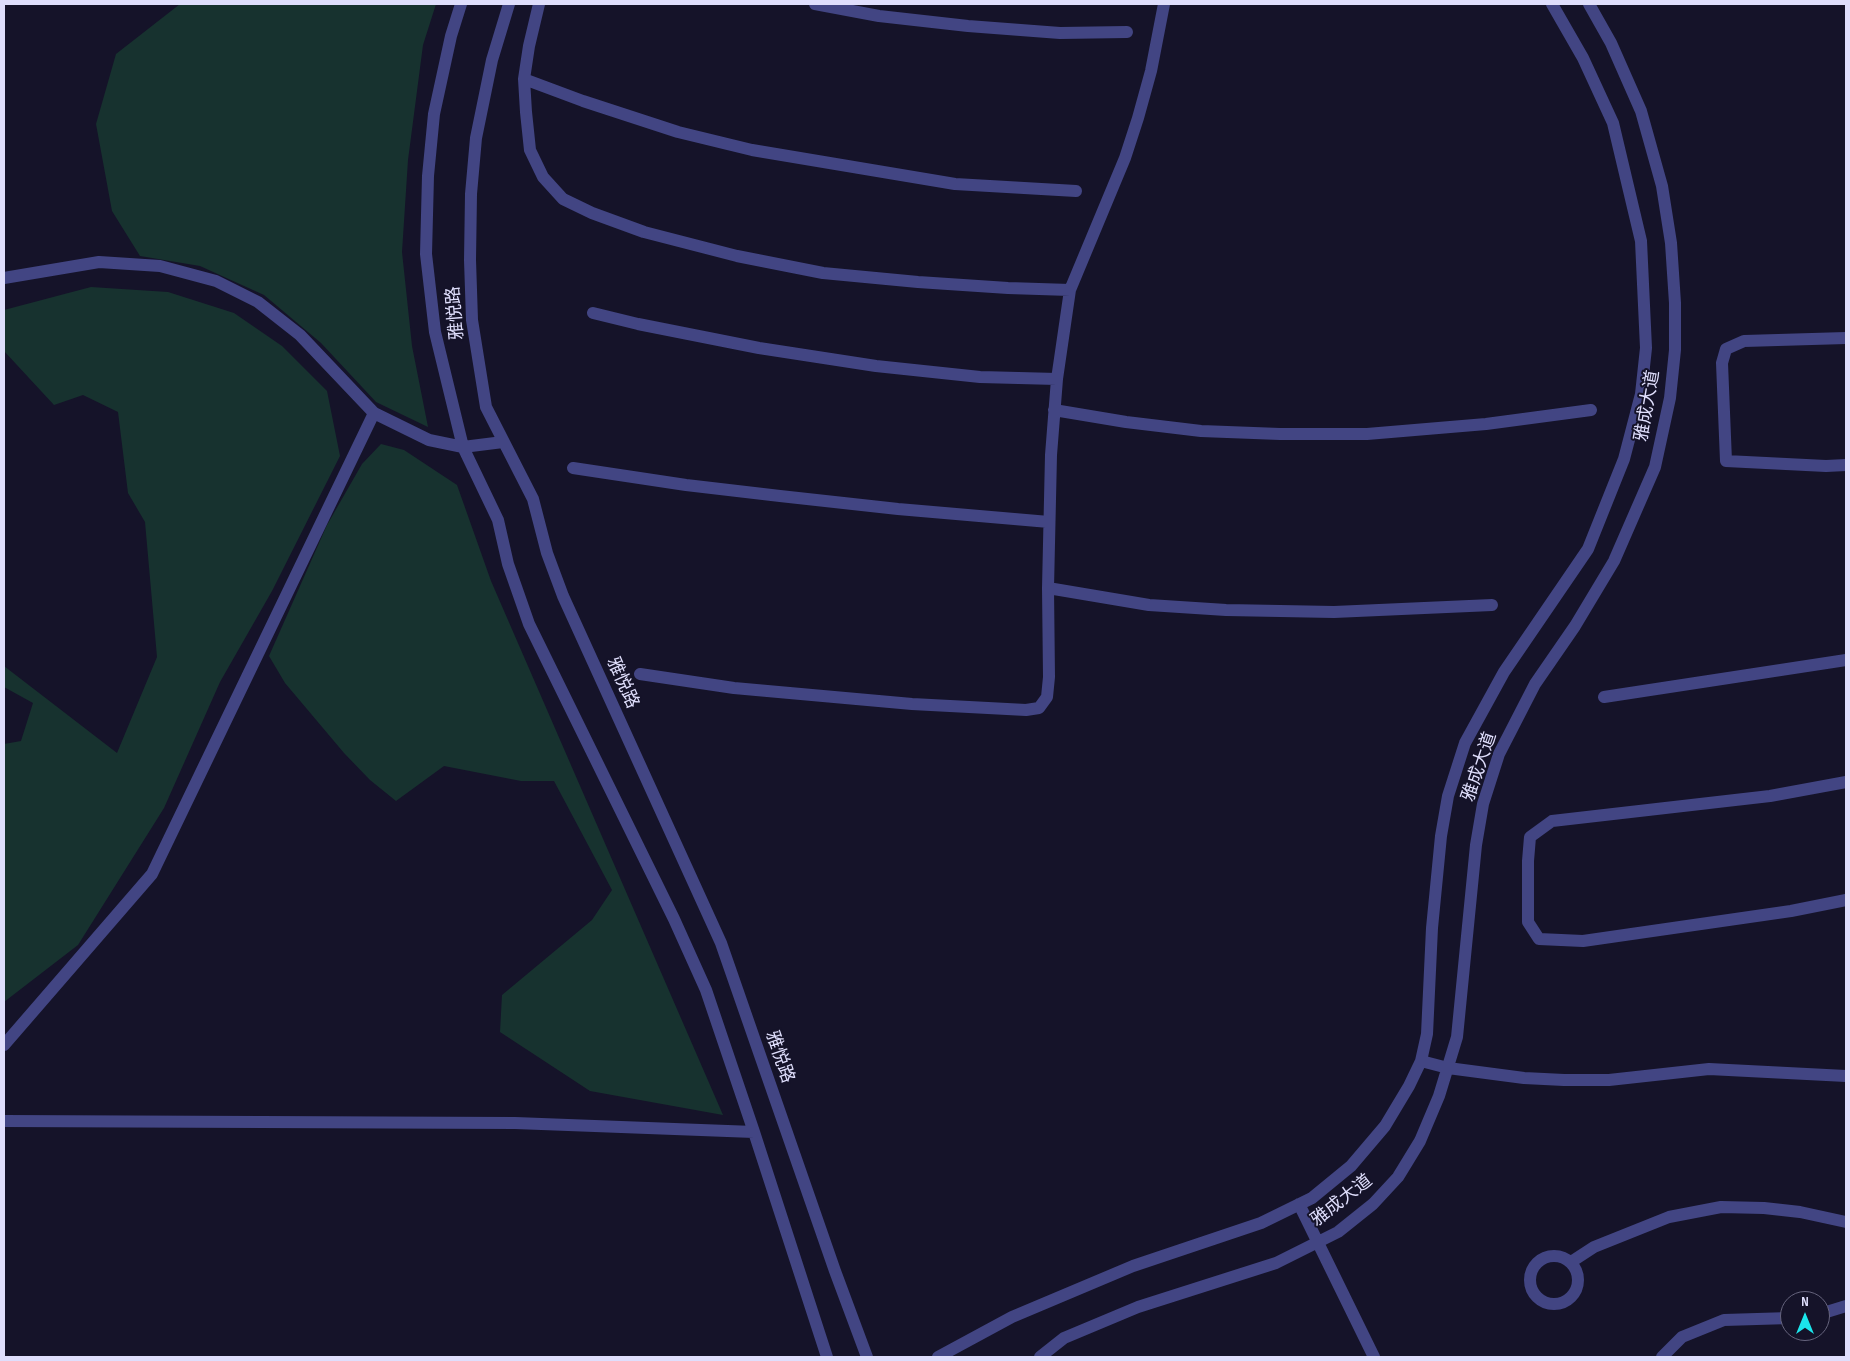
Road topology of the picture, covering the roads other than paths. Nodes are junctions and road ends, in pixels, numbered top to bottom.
1 (461, 4) edge
2 (510, 4) edge
3 (539, 4) edge
4 (815, 4) edge
5 (1164, 4) edge
6 (1552, 4) edge
7 (1589, 4) edge
8 (1127, 32) dead end
9 (524, 79) junction
10 (1076, 191) dead end
11 (4, 278) edge
12 (1070, 290) junction
13 (592, 313) dead end
14 (1846, 338) edge
15 (1057, 379) junction
16 (1054, 410) junction
17 (1591, 410) dead end
18 (374, 413) junction
19 (503, 442) junction
20 (463, 447) junction
21 (1846, 465) edge
22 (573, 468) dead end
23 (1049, 522) junction
24 (1048, 588) junction
25 (1492, 604) dead end
26 (1846, 660) edge
27 (640, 674) dead end
28 (1604, 696) dead end
29 (1846, 782) edge
30 (1846, 900) edge
31 (4, 1045) edge
32 (1421, 1061) junction
33 (1448, 1068) junction
34 (1846, 1076) edge
35 (4, 1121) edge
36 (754, 1132) junction
37 (1299, 1204) junction
38 (1846, 1222) edge
39 (1318, 1243) junction
40 (1571, 1262) dead end
41 (1846, 1306) edge
42 (1830, 1311) edge
43 (1780, 1318) edge
44 (827, 1357) edge
45 (867, 1357) edge
46 (938, 1357) edge
47 (1040, 1357) edge
48 (1374, 1357) edge
49 (1662, 1357) edge

1 - 20 street, 雅悦路
2 - 19 street, 雅悦路
3 - 9 street
4 - 8 street
5 - 12 street
6 - 32 street
7 - 33 street, 雅成大道
9 - 10 street
9 - 12 street
11 - 18 street
12 - 15 street
13 - 15 street
14 - 21 street
15 - 16 street
16 - 17 street
16 - 23 street
18 - 20 street
18 - 31 street
19 - 20 street
19 - 45 street, 雅悦路
20 - 36 street, 雅悦路
22 - 23 street
23 - 24 street
24 - 25 street
24 - 27 street
26 - 28 street
29 - 30 street
32 - 33 street
32 - 37 street
33 - 34 street
33 - 39 street, 雅成大道
35 - 36 street
36 - 44 street, 雅悦路
37 - 39 street
37 - 46 street
38 - 40 street
39 - 47 street, 雅成大道
39 - 48 street
41 - 42 street
43 - 49 street

